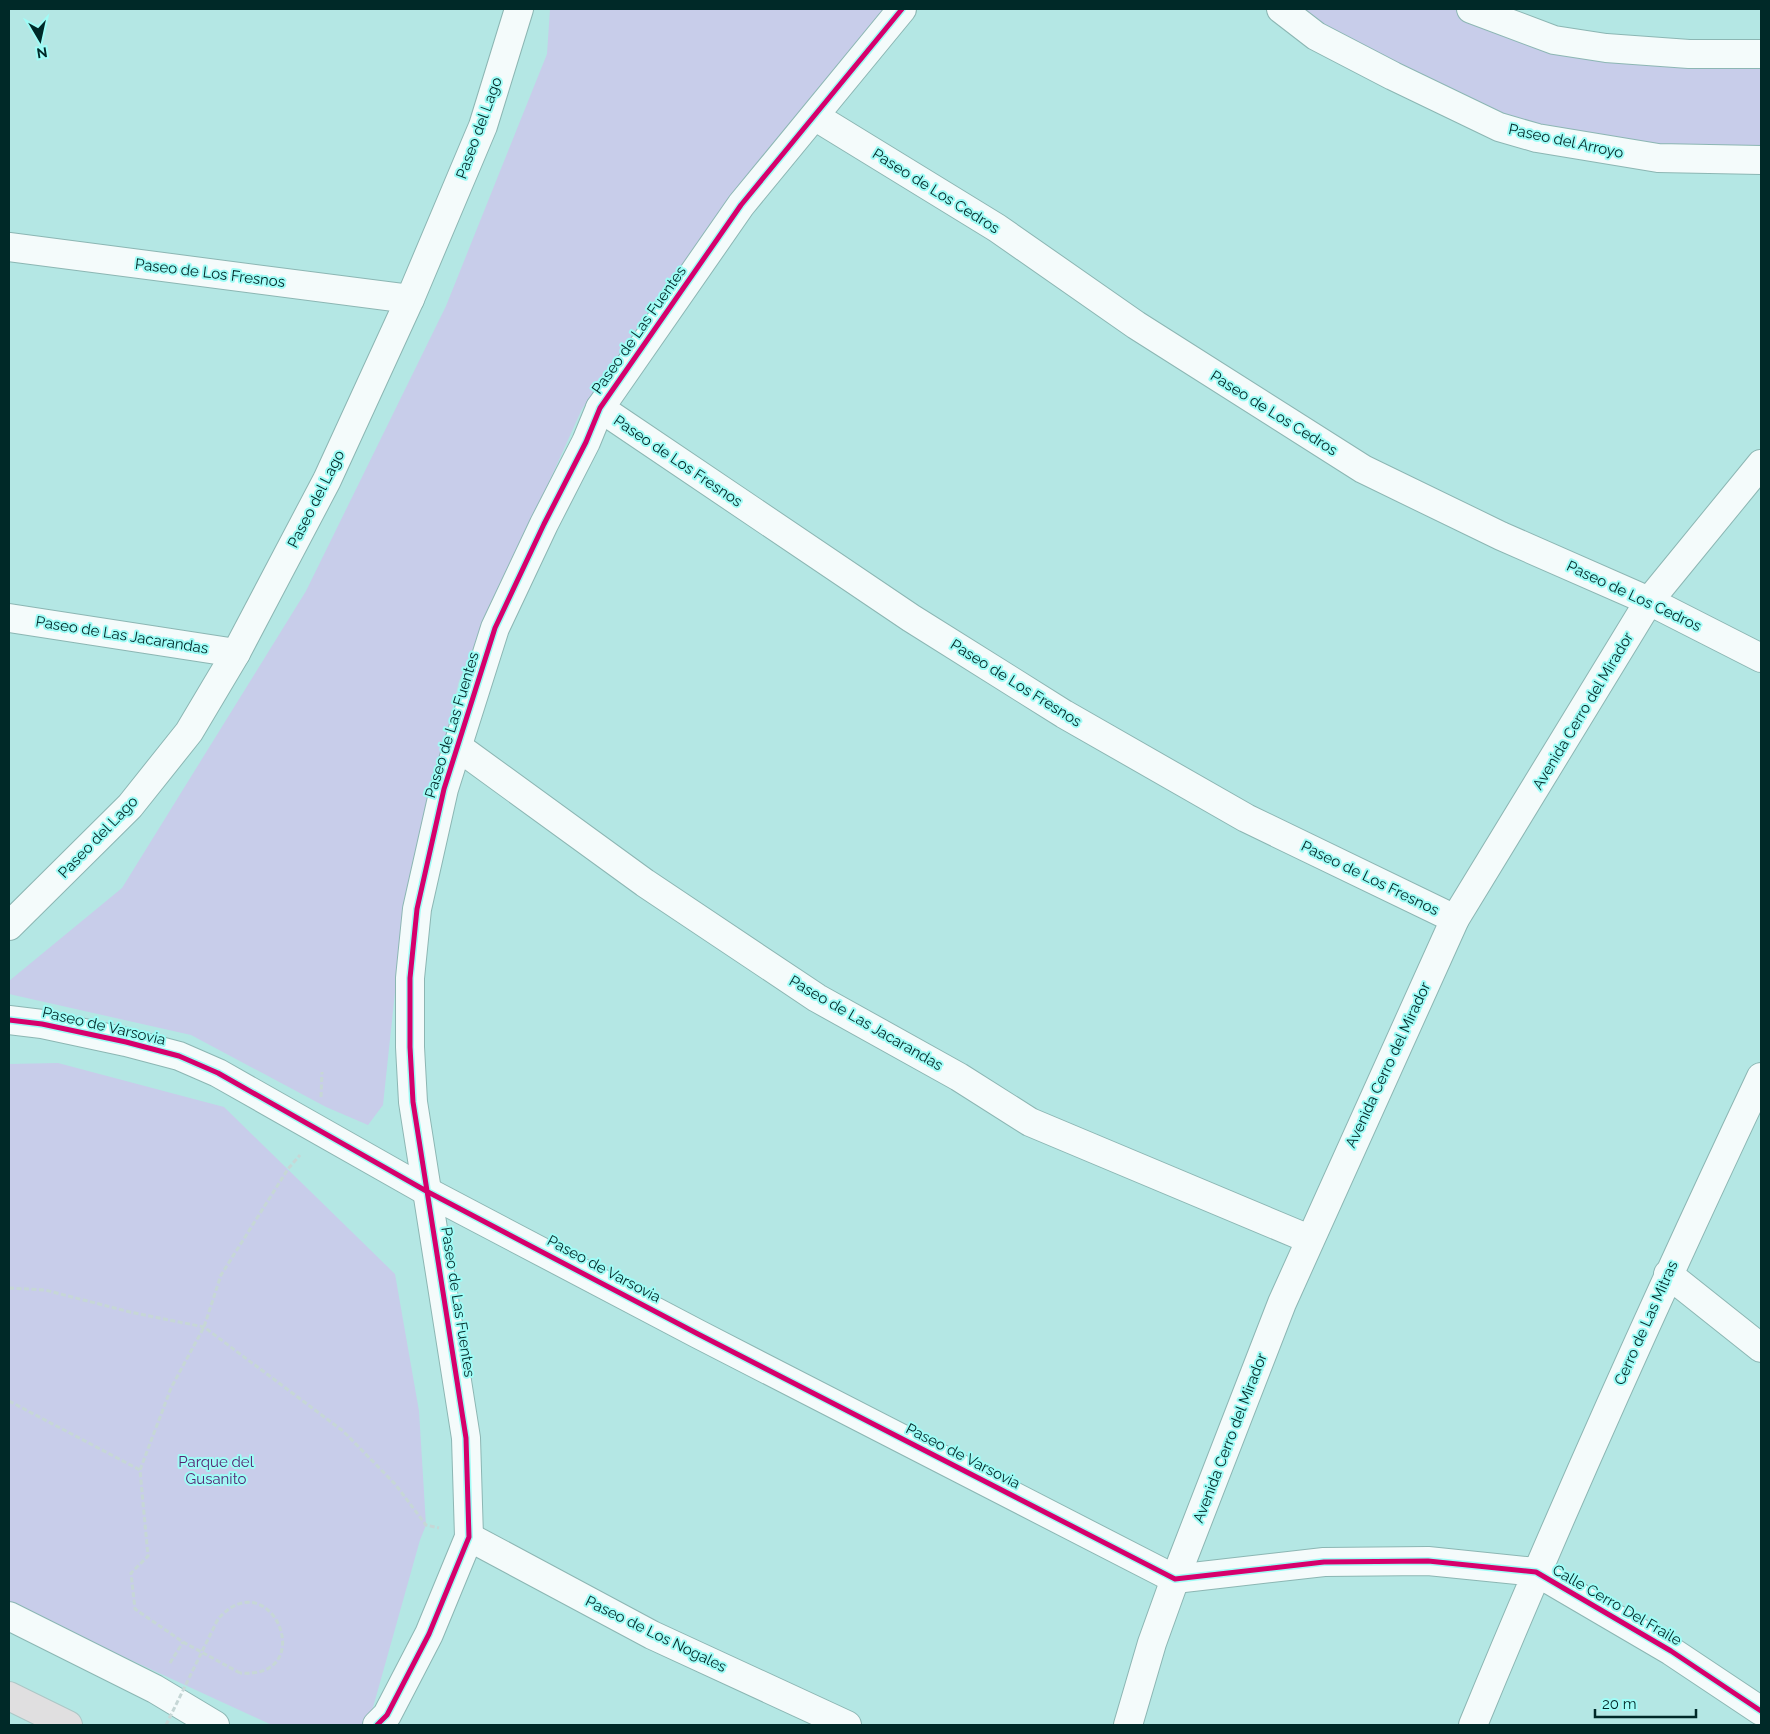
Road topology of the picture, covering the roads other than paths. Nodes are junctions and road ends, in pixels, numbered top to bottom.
1 (519, 9) edge
2 (902, 9) edge
3 (1281, 9) edge
4 (1471, 9) edge
5 (1761, 54) edge
6 (816, 116) junction
7 (1761, 160) edge
8 (9, 247) edge
9 (410, 299) junction
10 (600, 408) junction
11 (1761, 464) edge
12 (1649, 601) junction
13 (9, 618) edge
14 (236, 653) junction
15 (1761, 658) edge
16 (458, 747) junction
17 (1455, 919) junction
18 (9, 926) edge
19 (9, 1020) edge
20 (1761, 1077) edge
21 (428, 1192) junction
22 (1309, 1239) junction
23 (1668, 1274) junction
24 (1761, 1348) edge
25 (469, 1537) junction
26 (1536, 1572) junction
27 (1175, 1578) junction
28 (9, 1616) edge
29 (9, 1696) edge
30 (1761, 1711) edge
31 (68, 1725) edge
32 (215, 1725) edge
33 (377, 1725) edge
34 (847, 1725) edge
35 (1128, 1725) edge
36 (1473, 1725) edge

1 - 9 street, Paseo del Lago
2 - 6 street, Paseo de Las Fuentes
3 - 7 street, Paseo del Arroyo
4 - 5 street
6 - 10 street, Paseo de Las Fuentes
6 - 12 street, Paseo de Los Cedros
8 - 9 street, Paseo de Los Fresnos
9 - 14 street, Paseo del Lago
10 - 16 street, Paseo de Las Fuentes
10 - 17 street, Paseo de Los Fresnos
11 - 12 street, Avenida Cerro del Mirador
12 - 15 street, Paseo de Los Cedros
12 - 17 street, Avenida Cerro del Mirador
13 - 14 street, Paseo de Las Jacarandas
14 - 18 street, Paseo del Lago
16 - 21 street, Paseo de Las Fuentes
16 - 22 street, Paseo de Las Jacarandas
17 - 22 street, Avenida Cerro del Mirador
19 - 21 street, Paseo de Varsovia
20 - 23 street, Cerro de Las Mitras
21 - 25 street, Paseo de Las Fuentes
21 - 27 street, Paseo de Varsovia
22 - 27 street, Avenida Cerro del Mirador
23 - 24 street
23 - 26 street, Cerro de Las Mitras
25 - 33 street, Paseo de Las Fuentes
25 - 34 street, Paseo de Los Nogales
26 - 27 street, Calle Cerro Del Fraile
26 - 30 street, Calle Cerro Del Fraile
26 - 36 street, Cerro de Las Mitras
27 - 35 street, Avenida Cerro del Mirador
28 - 32 street
29 - 31 highway

